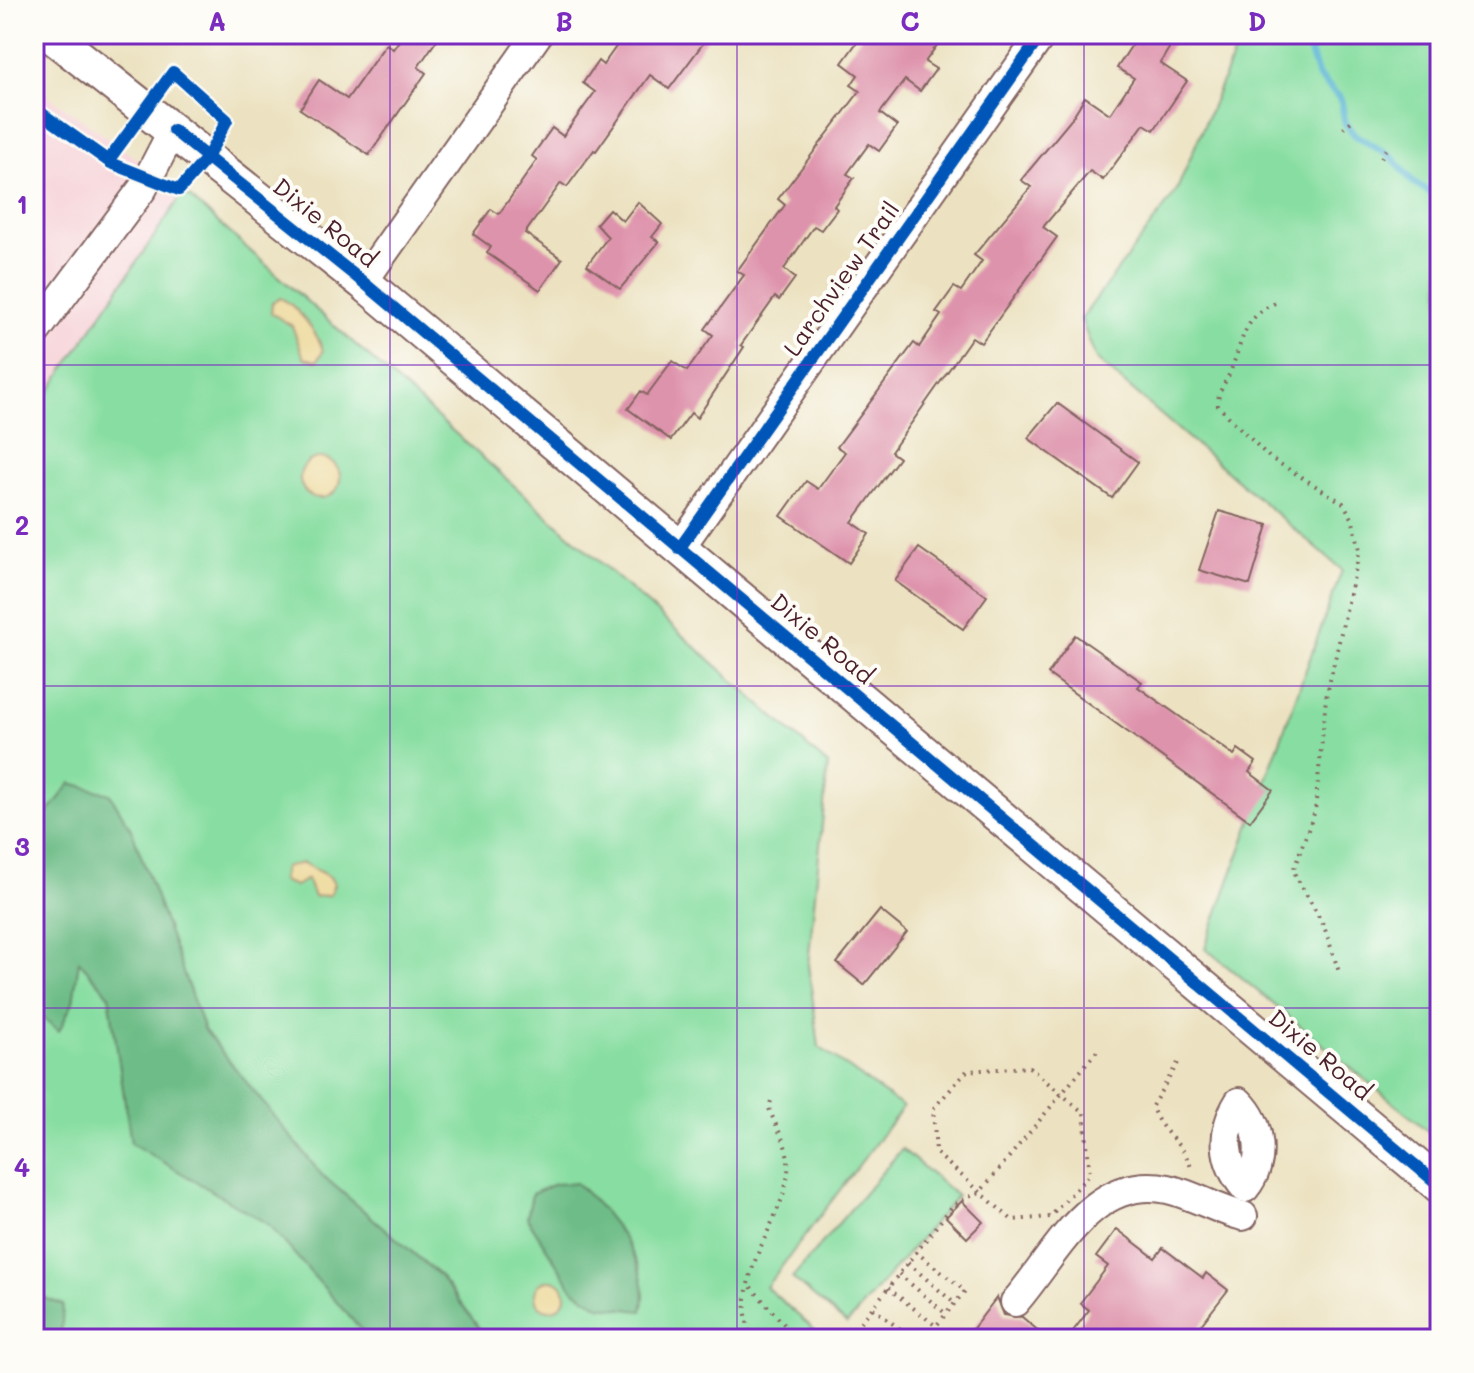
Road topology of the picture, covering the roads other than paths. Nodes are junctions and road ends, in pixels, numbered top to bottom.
1 (50, 34) edge
2 (538, 34) edge
3 (1042, 34) edge
4 (173, 130) junction
5 (363, 282) junction
6 (34, 334) edge
7 (679, 549) junction
8 (1440, 1186) edge
9 (1243, 1216) dead end
10 (1015, 1302) dead end

1 - 4 main road, Dixie Road
2 - 5 street
3 - 7 street, Larchview Trail
4 - 5 main road, Dixie Road
4 - 6 street
5 - 7 main road, Dixie Road
7 - 8 main road, Dixie Road
9 - 10 street

